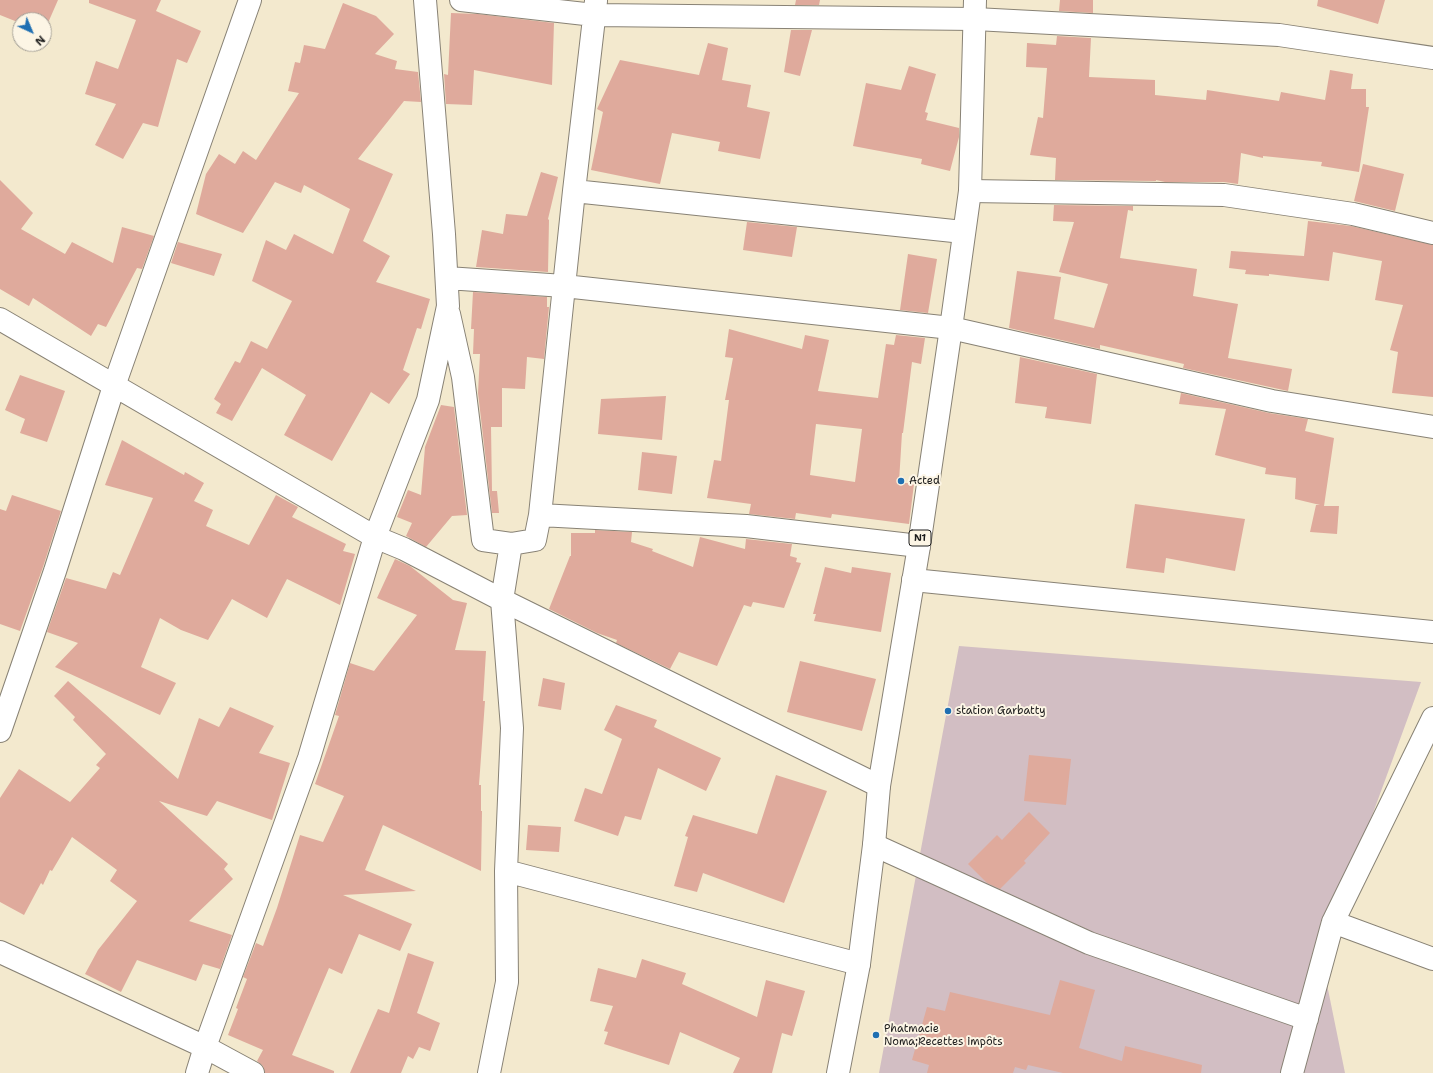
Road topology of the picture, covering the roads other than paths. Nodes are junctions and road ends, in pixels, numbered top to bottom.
1 (250, 0) edge
2 (425, 0) edge
3 (462, 0) edge
4 (595, 7) edge
5 (975, 9) edge
6 (1433, 58) edge
7 (574, 191) junction
8 (970, 191) junction
9 (963, 232) junction
10 (1433, 233) edge
11 (447, 278) junction
12 (564, 286) junction
13 (448, 306) junction
14 (0, 319) edge
15 (951, 328) junction
16 (114, 386) junction
17 (1433, 427) edge
18 (540, 515) junction
19 (375, 537) junction
20 (511, 544) junction
21 (919, 546) junction
22 (913, 580) junction
23 (502, 600) junction
24 (1433, 632) edge
25 (1433, 718) edge
26 (0, 731) edge
27 (879, 786) junction
28 (874, 844) junction
29 (506, 872) junction
30 (1333, 922) junction
31 (0, 952) edge
32 (1433, 959) edge
33 (859, 964) junction
34 (1307, 1019) junction
35 (205, 1047) junction
36 (197, 1073) edge
37 (253, 1073) edge
38 (489, 1073) edge
39 (838, 1073) edge
40 (1292, 1073) edge

1 - 16 main road
2 - 11 main road
3 - 4 main road
4 - 5 main road
4 - 7 main road
5 - 6 main road
5 - 8 main road, N1
7 - 9 main road
7 - 12 main road
8 - 9 main road, N1
8 - 10 main road
9 - 15 main road, N1
11 - 12 main road
11 - 13 main road
12 - 15 main road
12 - 18 main road
13 - 19 main road
13 - 20 main road
14 - 16 main road
15 - 17 main road
15 - 21 main road, N1
16 - 19 main road
16 - 26 main road
18 - 20 main road
18 - 21 main road
19 - 23 main road
19 - 35 main road
20 - 23 main road
21 - 22 main road, N1
22 - 24 main road
22 - 27 main road, N1
23 - 27 main road
23 - 29 main road
25 - 30 main road
27 - 28 main road, N1
28 - 33 main road, N1
28 - 34 main road
29 - 33 main road
29 - 38 main road
30 - 32 main road
30 - 34 main road
31 - 35 main road
33 - 39 main road, N1
34 - 40 main road
35 - 36 main road
35 - 37 main road

